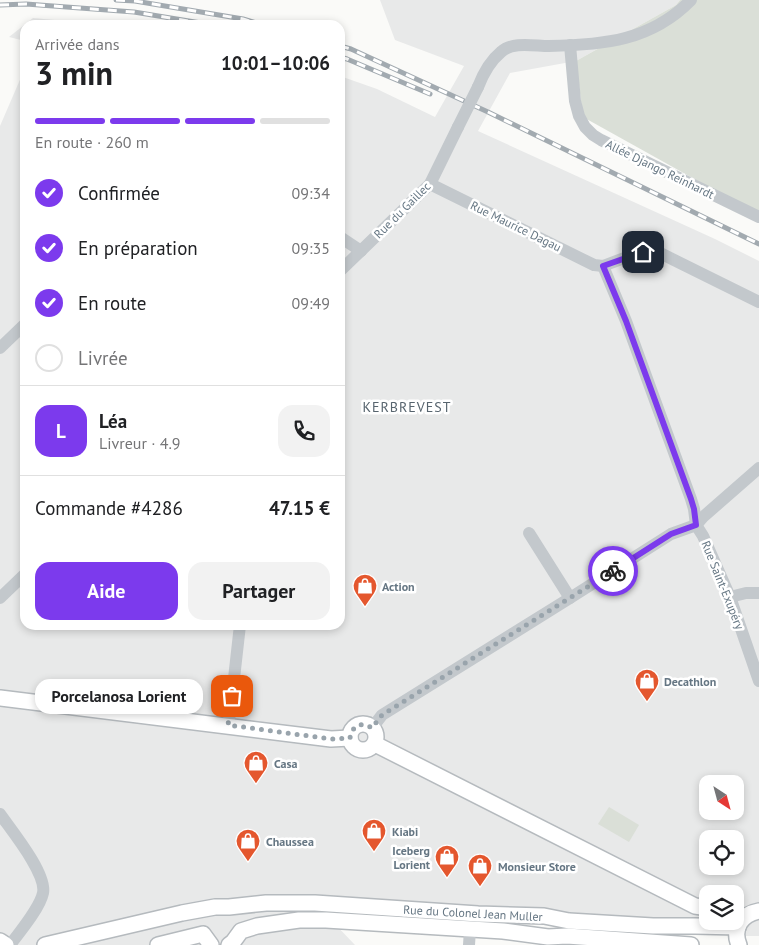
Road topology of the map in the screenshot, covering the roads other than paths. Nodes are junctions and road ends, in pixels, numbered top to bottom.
1 (691, 0) edge
2 (570, 45) junction
3 (430, 184) junction
4 (759, 217) edge
5 (345, 240) edge
6 (360, 251) junction
7 (345, 266) edge
8 (603, 266) junction
9 (759, 302) edge
10 (20, 329) edge
11 (0, 348) edge
12 (759, 468) edge
13 (696, 525) junction
14 (529, 533) dead end
15 (20, 579) edge
16 (759, 593) edge
17 (730, 597) junction
18 (0, 598) edge
19 (570, 598) junction
20 (239, 630) edge
21 (759, 681) edge
22 (0, 698) edge
23 (228, 725) junction
24 (372, 728) junction
25 (350, 738) junction
26 (375, 744) junction
27 (0, 814) edge
28 (699, 906) edge
29 (209, 908) junction
30 (759, 911) edge
31 (744, 918) edge
32 (699, 926) edge
33 (470, 930) junction
34 (737, 930) edge
35 (207, 940) edge
36 (0, 941) edge
37 (6, 945) edge
38 (10, 945) edge
39 (45, 945) edge
40 (158, 945) edge
41 (229, 945) edge
42 (469, 945) edge
43 (691, 945) edge
44 (739, 945) edge

1 - 2 street, Rue du Gaillec
2 - 3 street, Rue du Gaillec, bridge
2 - 4 street, Allée Django Reinhardt
3 - 6 street, Rue du Gaillec
3 - 8 street, Rue Maurice Dagau
5 - 6 street
6 - 7 street, Rue du Gaillec
8 - 9 street
8 - 13 street, Rue Saint-Exupéry
10 - 11 street
12 - 13 street
13 - 17 street, Rue Saint-Exupéry
13 - 19 street
14 - 19 street
15 - 18 street
16 - 17 street
17 - 21 street, Rue Saint-Exupéry
19 - 24 street
20 - 23 street
22 - 23 main road
23 - 25 main road
24 - 25 main road
24 - 26 main road
25 - 26 main road
26 - 28 main road
27 - 38 street
29 - 32 main road, Rue du Colonel Jean Muller
29 - 35 main road
29 - 39 main road, Rue du Colonel Jean Muller
30 - 31 main road
33 - 41 main road, Rue du Colonel Jean Muller
33 - 42 street
33 - 43 main road, Rue du Colonel Jean Muller
34 - 44 main road
35 - 40 main road
36 - 37 main road

